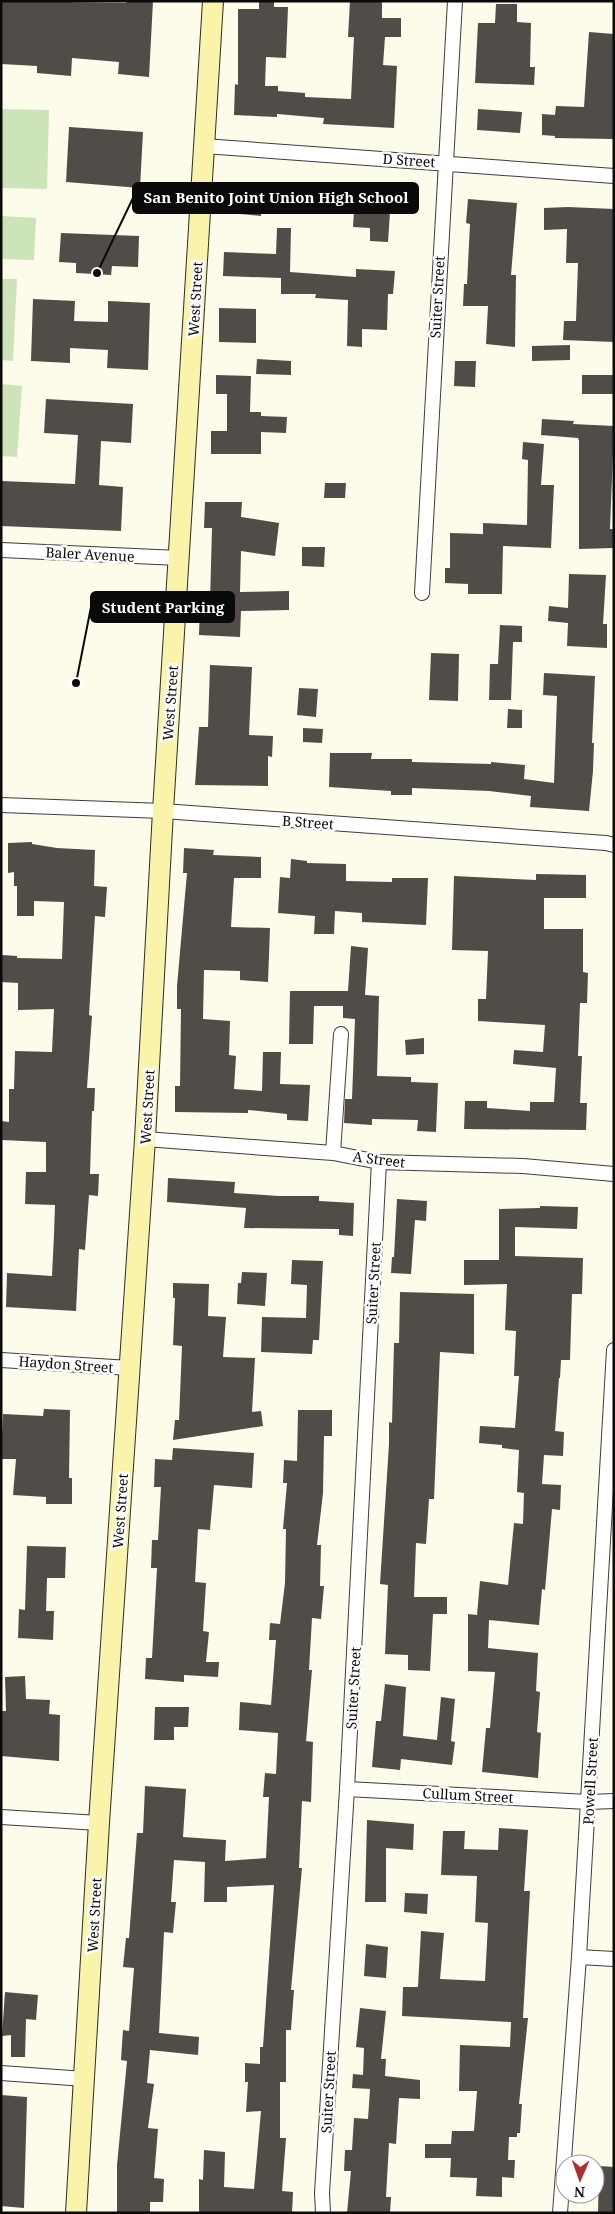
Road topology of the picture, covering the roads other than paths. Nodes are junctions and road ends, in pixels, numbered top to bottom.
1 (213, 1) edge
2 (455, 1) edge
3 (204, 146) junction
4 (444, 162) junction
5 (614, 176) edge
6 (1, 550) edge
7 (179, 558) junction
8 (422, 593) dead end
9 (1, 805) edge
10 (163, 811) junction
11 (614, 845) edge
12 (341, 1034) dead end
13 (145, 1139) junction
14 (333, 1153) junction
15 (380, 1162) junction
16 (614, 1174) edge
17 (614, 1350) edge
18 (1, 1360) edge
19 (130, 1368) junction
20 (609, 1537) edge
21 (347, 1789) junction
22 (614, 1801) edge
23 (588, 1802) junction
24 (1, 1817) edge
25 (99, 1823) junction
26 (579, 1957) junction
27 (614, 1959) edge
28 (1, 2073) edge
29 (85, 2079) junction
30 (76, 2213) edge
31 (323, 2213) edge
32 (560, 2213) edge

1 - 3 street, West Street
2 - 4 street, Suiter Street
3 - 4 street, D Street
3 - 7 street, West Street
4 - 5 street, D Street
4 - 8 street, Suiter Street
6 - 7 street, Baler Avenue
7 - 10 street, West Street
9 - 10 street, B Street
10 - 11 street, B Street
10 - 13 street, West Street
12 - 14 street
13 - 14 street, A Street
13 - 19 street, West Street
14 - 15 street, A Street
15 - 16 street, A Street
15 - 21 street, Suiter Street
17 - 20 street, Powell Street
18 - 19 street, Haydon Street
19 - 25 street, West Street
20 - 23 street, Powell Street
21 - 23 street, Cullum Street
21 - 31 street, Suiter Street
22 - 23 street, Cullum Street
23 - 26 street, Powell Street
24 - 25 street
25 - 29 street, West Street
26 - 27 street
26 - 32 street, Powell Street
28 - 29 street
29 - 30 street, West Street

